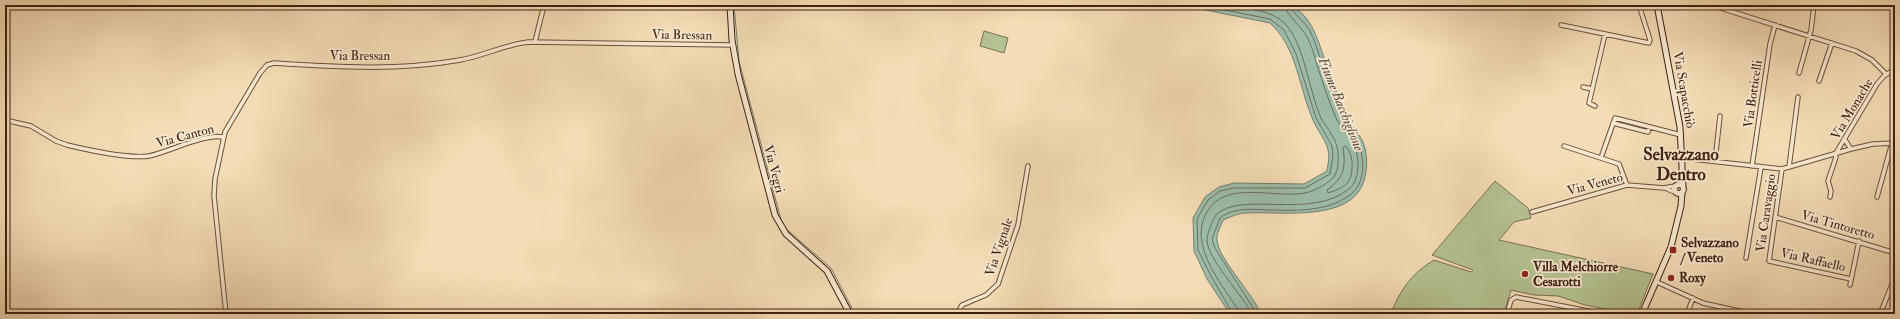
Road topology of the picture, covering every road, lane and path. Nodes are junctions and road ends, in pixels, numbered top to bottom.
1 (544, 5) edge
2 (730, 5) edge
3 (1639, 5) edge
4 (1653, 5) edge
5 (1657, 5) edge
6 (1711, 5) edge
7 (1814, 5) edge
8 (1658, 11) junction
9 (1775, 24) junction
10 (1561, 25) dead end
11 (1604, 34) junction
12 (1809, 36) junction
13 (535, 42) junction
14 (1832, 43) junction
15 (733, 45) junction
16 (1895, 69) edge
17 (1799, 73) dead end
18 (1886, 74) junction
19 (1819, 81) dead end
20 (1583, 87) dead end
21 (1592, 89) junction
22 (1798, 97) dead end
23 (1595, 106) dead end
24 (1720, 116) dead end
25 (5, 120) edge
26 (1681, 135) junction
27 (223, 137) junction
28 (1845, 140) junction
29 (1893, 143) edge
30 (1564, 146) dead end
31 (1851, 149) junction
32 (1835, 154) junction
33 (1602, 155) dead end
34 (1683, 158) junction
35 (1715, 161) junction
36 (1028, 166) dead end
37 (1752, 166) junction
38 (1789, 166) junction
39 (1762, 167) junction
40 (1782, 169) junction
41 (1682, 173) junction
42 (1627, 186) junction
43 (1675, 189) junction
44 (1682, 190) junction
45 (1830, 196) dead end
46 (1876, 198) dead end
47 (1679, 211) junction
48 (1532, 212) dead end
49 (1775, 217) junction
50 (1859, 241) junction
51 (1895, 253) edge
52 (1746, 258) dead end
53 (1769, 261) joint
54 (1895, 277) edge
55 (1851, 279) junction
56 (1657, 282) junction
57 (1850, 285) dead end
58 (1693, 298) junction
59 (1583, 312) edge
60 (226, 314) edge
61 (233, 314) edge
62 (850, 314) edge
63 (861, 314) edge
64 (957, 314) edge
65 (1507, 314) edge
66 (1604, 314) edge
67 (1642, 314) edge
68 (1687, 314) edge
69 (1752, 314) edge
70 (1880, 314) edge

1 - 13 street
2 - 15 street, Via Vegri
3 - 11 street
4 - 8 street, Via Scapacchiò
5 - 8 street, Via Scapacchiò
6 - 9 street
7 - 12 street
8 - 26 street, Via Scapacchiò
9 - 12 street
9 - 37 street, Via Botticelli
10 - 11 street
11 - 21 street
12 - 14 street
12 - 17 street
13 - 15 street, Via Bressan
13 - 27 street, Via Bressan
14 - 18 street
14 - 19 street
15 - 62 street, Via Vegri
16 - 18 street, Via Monache
18 - 28 street, Via Monache
20 - 21 street
21 - 23 street
22 - 38 street
24 - 35 street
25 - 27 street, Via Canton
26 - 33 street
26 - 34 street, Via Scapacchiò
27 - 60 street, Via Canton
28 - 31 street
28 - 32 street, Via Monache
29 - 31 street
29 - 46 street
30 - 42 street
31 - 32 street
32 - 38 street, Via Monache
32 - 45 street
34 - 35 street, Via Monache
34 - 41 street, Via Scapacchiò
35 - 37 street, Via Monache
36 - 64 street, Via Vignale
37 - 39 street, Via Monache
38 - 40 street, Via Monache
39 - 40 street, Via Monache
39 - 52 street
40 - 49 street, Via Caravaggio
41 - 43 street, Via Scapacchiò
41 - 44 street, Via Scapacchiò
42 - 43 street, Via Veneto
42 - 48 street, Via Veneto
43 - 44 street
43 - 44 street
43 - 47 street, Via Scapacchiò
44 - 47 street, Via Scapacchiò
47 - 56 street, Via Scapacchiò
49 - 50 street, Via Tintoretto
49 - 53 street, Via Caravaggio
50 - 51 street, Via Tintoretto
50 - 55 street, Via Raffaello
53 - 55 street, Via Raffaello
54 - 70 street
55 - 57 street, Via Raffaello
56 - 58 street
56 - 67 street, Via Scapacchiò
58 - 68 street
58 - 69 street
59 - 65 street
59 - 66 street
60 - 61 street, Via Canton
62 - 63 street

